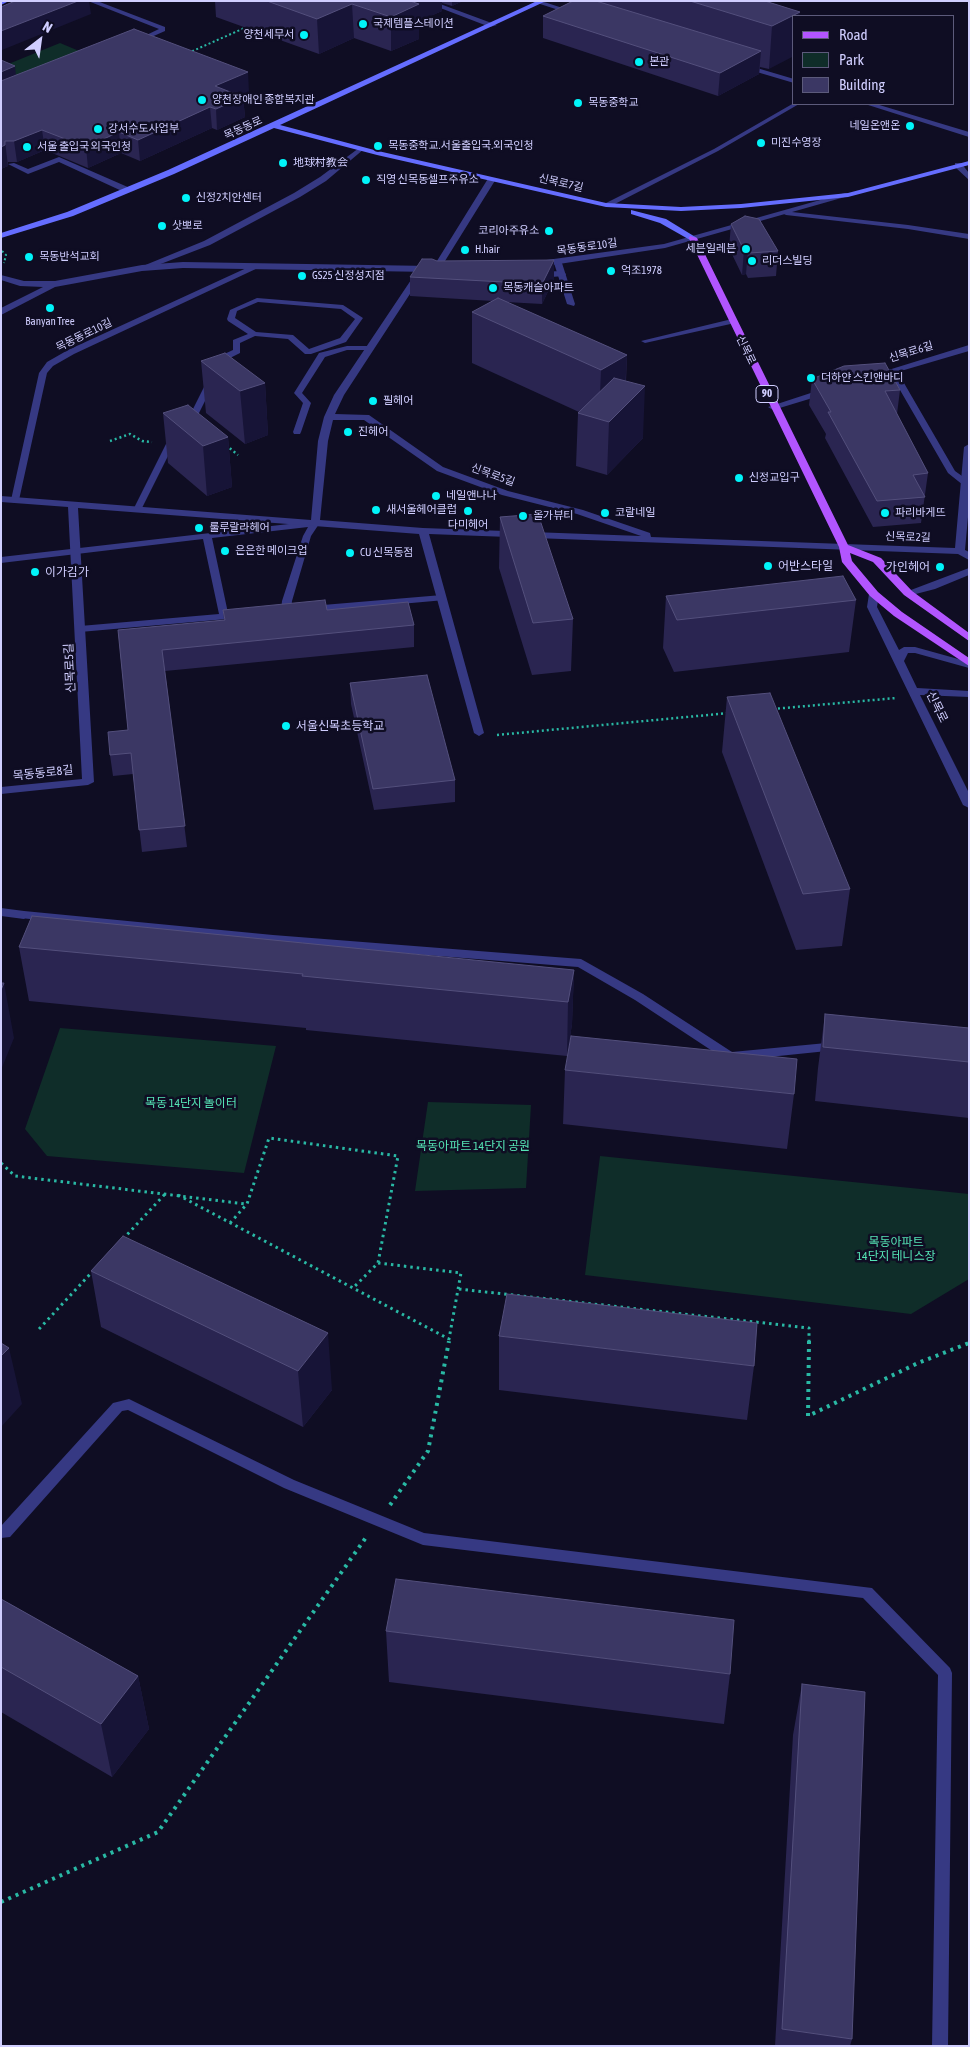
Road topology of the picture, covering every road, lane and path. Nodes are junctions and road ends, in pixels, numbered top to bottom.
1 (6, 1) edge
2 (91, 1) edge
3 (425, 1) edge
4 (541, 2) edge
5 (1, 3) edge
6 (584, 16) edge
7 (253, 24) dead end
8 (493, 24) junction
9 (126, 46) edge
10 (183, 55) edge
11 (736, 63) edge
12 (792, 80) edge
13 (794, 105) edge
14 (872, 105) edge
15 (276, 126) junction
16 (969, 134) edge
17 (360, 149) junction
18 (969, 162) edge
19 (12, 164) edge
20 (958, 165) junction
21 (969, 178) edge
22 (492, 179) junction
23 (127, 190) junction
24 (848, 195) junction
25 (606, 205) junction
26 (786, 212) junction
27 (1, 236) edge
28 (969, 237) edge
29 (693, 238) junction
30 (558, 263) junction
31 (530, 265) edge
32 (256, 267) junction
33 (142, 268) junction
34 (422, 269) junction
35 (436, 269) junction
36 (445, 272) edge
37 (562, 274) junction
38 (1, 277) edge
39 (529, 277) edge
40 (55, 284) junction
41 (571, 304) dead end
42 (1, 312) edge
43 (732, 321) junction
44 (254, 334) junction
45 (645, 341) dead end
46 (370, 348) junction
47 (969, 348) edge
48 (893, 370) junction
49 (866, 378) edge
50 (832, 389) edge
51 (773, 407) junction
52 (329, 417) junction
53 (297, 432) dead end
54 (969, 447) edge
55 (966, 483) junction
56 (1, 499) edge
57 (15, 500) junction
58 (74, 505) junction
59 (137, 510) junction
60 (315, 524) junction
61 (424, 531) junction
62 (207, 537) junction
63 (660, 540) junction
64 (844, 548) junction
65 (76, 552) junction
66 (964, 554) edge
67 (1, 560) edge
68 (969, 572) edge
69 (908, 593) junction
70 (874, 594) junction
71 (442, 598) junction
72 (251, 614) edge
73 (224, 616) junction
74 (80, 628) junction
75 (969, 638) edge
76 (899, 661) junction
77 (969, 664) edge
78 (914, 691) junction
79 (969, 694) edge
80 (766, 710) edge
81 (923, 711) junction
82 (736, 713) edge
83 (479, 733) joint
84 (88, 782) joint
85 (1, 791) edge
86 (969, 805) edge
87 (1, 912) edge
88 (24, 915) joint
89 (854, 1044) edge
90 (1, 1163) edge
91 (165, 1194) junction
92 (178, 1195) junction
93 (247, 1204) junction
94 (230, 1223) junction
95 (119, 1244) edge
96 (378, 1263) junction
97 (99, 1265) edge
98 (353, 1288) junction
99 (459, 1289) junction
100 (39, 1329) dead end
101 (449, 1339) junction
102 (969, 1343) edge
103 (378, 1521) junction
104 (1, 1532) edge
105 (1, 1902) edge
106 (940, 2046) edge

1 - 5 main road
2 - 9 lane
3 - 8 street
4 - 6 street
4 - 8 main road, 목동동로
7 - 10 path
8 - 15 main road, 목동동로
11 - 12 street
13 - 25 lane
14 - 16 street
15 - 17 main road, 신목로7길
15 - 23 main road, 목동동로
17 - 22 main road, 신목로7길
17 - 33 lane
18 - 20 main road
19 - 23 lane
20 - 21 street
20 - 24 main road
22 - 25 main road, 신목로7길
22 - 35 lane
23 - 27 main road, 목동동로
24 - 25 main road, 신목로7길
24 - 26 street
25 - 29 main road
26 - 28 street
26 - 29 street
29 - 30 street, 목동동로10길
29 - 43 main road, 신목로 / 90
30 - 31 street, 목동동로10길
30 - 37 lane
32 - 33 street, 목동동로10길
32 - 34 street, 목동동로10길
32 - 57 lane, 목동동로10길
33 - 40 street, 목동동로10길
34 - 35 street, 목동동로10길
34 - 46 street
35 - 36 street
37 - 39 street
37 - 41 lane
38 - 40 street, 목동동로10길
40 - 42 street
43 - 45 lane
43 - 51 main road, 신목로 / 90
44 - 44 lane
44 - 59 lane
46 - 52 street
46 - 53 lane
47 - 48 street, 신목로6길
48 - 49 street, 신목로6길
48 - 55 lane
50 - 51 street
51 - 64 main road, 신목로 / 90
52 - 60 street
52 - 63 street, 신목로5길
54 - 55 street
55 - 66 street
56 - 57 street, 신목로5길
57 - 58 street, 신목로5길
58 - 59 street, 신목로5길
58 - 65 street, 신목로5길
59 - 60 street, 신목로5길
60 - 61 street, 신목로5길
60 - 62 lane, 신목로5길
60 - 71 lane
61 - 63 street, 신목로5길
61 - 71 street
62 - 65 lane, 신목로5길
62 - 73 lane
63 - 64 street, 신목로5길
64 - 66 street, 신목로2길
64 - 69 main road
64 - 70 main road, 신목로 / 90
65 - 67 lane
65 - 74 street, 신목로5길
68 - 69 street
69 - 75 main road
70 - 76 street, 신목로
70 - 77 main road, 신목로 / 90
71 - 83 street
72 - 73 lane
73 - 74 lane
74 - 84 street, 신목로5길
76 - 77 street
76 - 78 street, 신목로
78 - 79 street
78 - 81 street, 신목로
80 - 81 path
81 - 86 street, 신목로
82 - 83 path
84 - 85 street, 목동동로8길
87 - 88 lane
88 - 89 street
90 - 91 path
91 - 92 path
91 - 95 path
92 - 93 path
92 - 94 path
93 - 94 path
93 - 96 path
94 - 98 path
96 - 98 path
96 - 99 path
97 - 100 path
98 - 101 path
99 - 101 path
99 - 102 path
101 - 103 path
103 - 104 lane
103 - 105 path
103 - 106 lane

